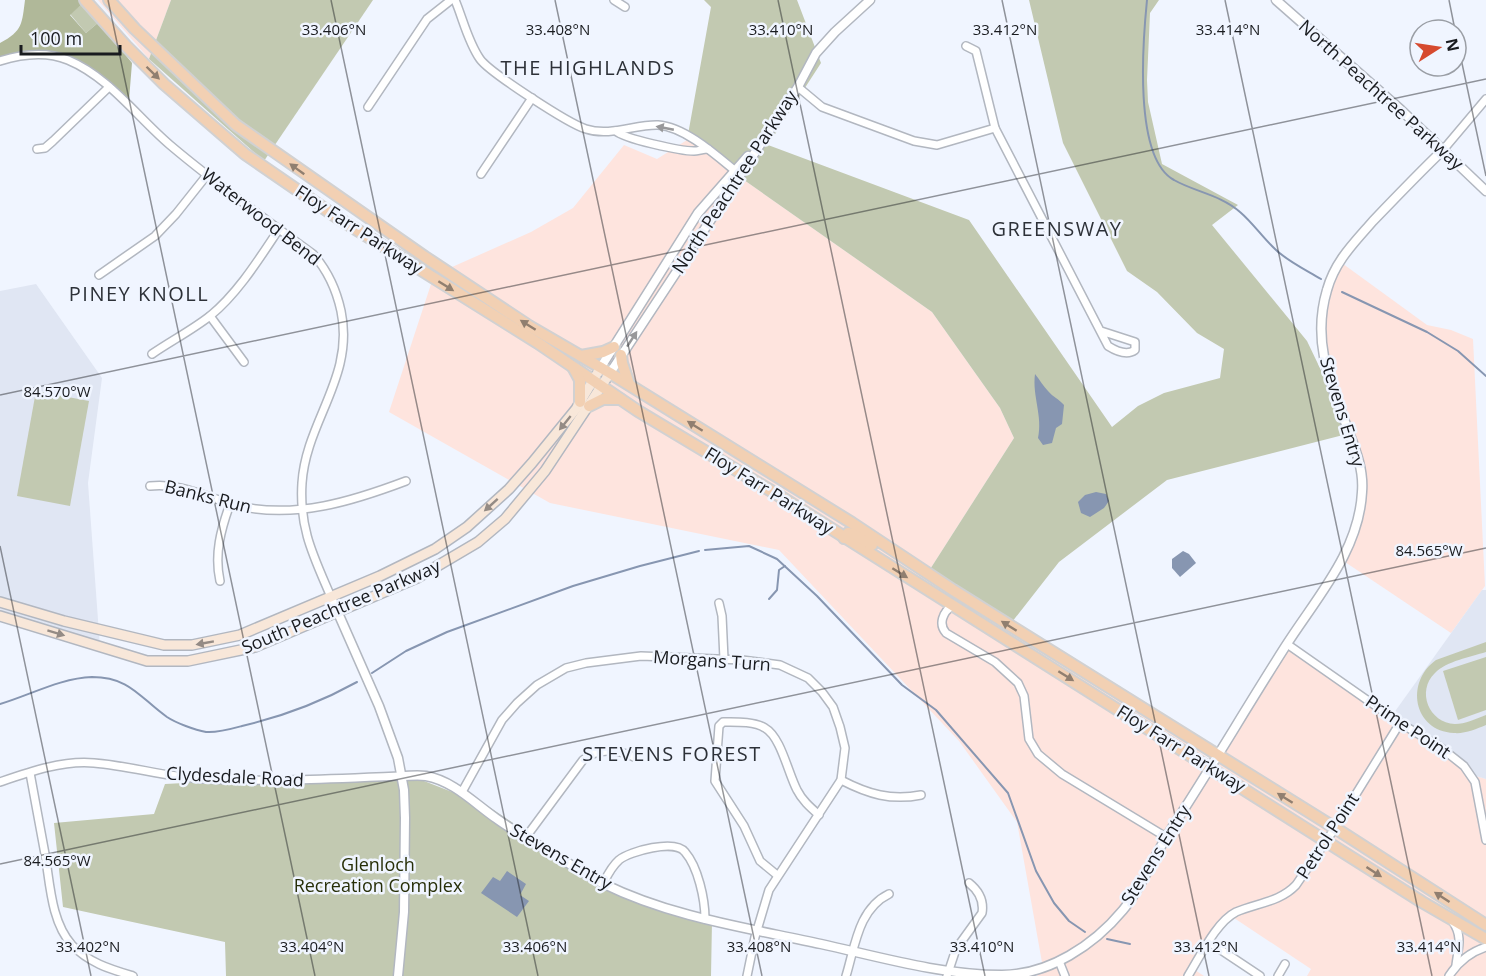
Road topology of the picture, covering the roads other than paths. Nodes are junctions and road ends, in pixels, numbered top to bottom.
1 (84, 0) edge
2 (109, 0) edge
3 (453, 0) edge
4 (614, 0) edge
5 (870, 0) edge
6 (1276, 0) edge
7 (625, 8) dead end
8 (966, 46) dead end
9 (0, 61) edge
10 (109, 87) junction
11 (798, 87) junction
12 (532, 98) junction
13 (1486, 99) edge
14 (368, 107) dead end
15 (995, 128) junction
16 (616, 131) junction
17 (37, 149) dead end
18 (708, 149) junction
19 (1443, 150) junction
20 (738, 173) junction
21 (481, 174) dead end
22 (207, 175) junction
23 (1486, 191) edge
24 (279, 229) junction
25 (99, 275) dead end
26 (643, 300) junction
27 (654, 305) junction
28 (210, 316) junction
29 (1101, 331) junction
30 (618, 351) junction
31 (152, 354) dead end
32 (581, 356) junction
33 (244, 362) dead end
34 (573, 366) junction
35 (605, 370) junction
36 (597, 383) junction
37 (629, 385) junction
38 (620, 399) junction
39 (585, 404) junction
40 (406, 481) dead end
41 (150, 486) dead end
42 (778, 495) junction
43 (230, 504) junction
44 (302, 509) junction
45 (852, 523) junction
46 (844, 538) junction
47 (897, 553) junction
48 (220, 580) dead end
49 (331, 597) junction
50 (0, 602) edge
51 (719, 603) dead end
52 (952, 606) junction
53 (337, 612) junction
54 (0, 616) edge
55 (1287, 644) junction
56 (724, 659) junction
57 (1400, 723) junction
58 (634, 757) dead end
59 (1219, 757) junction
60 (1211, 768) junction
61 (30, 772) junction
62 (401, 776) junction
63 (841, 780) junction
64 (0, 782) edge
65 (462, 792) junction
66 (921, 795) dead end
67 (819, 815) junction
68 (1335, 828) junction
69 (526, 837) junction
70 (1166, 837) junction
71 (1327, 840) junction
72 (1486, 840) edge
73 (777, 875) junction
74 (603, 884) junction
75 (969, 884) dead end
76 (889, 894) dead end
77 (705, 919) junction
78 (1450, 919) junction
79 (1486, 925) edge
80 (757, 930) junction
81 (1486, 939) edge
82 (1209, 942) junction
83 (1486, 947) edge
84 (853, 951) junction
85 (1059, 961) junction
86 (1285, 964) dead end
87 (1456, 965) junction
88 (948, 974) edge
89 (133, 976) edge
90 (398, 976) edge
91 (747, 976) edge
92 (846, 976) edge
93 (1065, 976) edge
94 (1188, 976) edge
95 (1260, 976) edge
96 (1278, 976) edge
97 (1449, 976) edge

1 -> 34 main road, Floy Farr Parkway
32 -> 2 main road, Floy Farr Parkway
3 - 12 street
3 - 14 street
4 - 7 street
5 - 11 street, North Peachtree Parkway
6 - 19 street, North Peachtree Parkway
8 - 15 street
9 - 10 street, Waterwood Bend
10 - 17 street
10 - 22 street, Waterwood Bend
11 - 15 street
11 - 20 street, North Peachtree Parkway
12 - 16 street
12 - 21 street
13 - 19 street
15 - 29 street
16 - 18 street
18 -> 16 street
18 - 20 street
19 - 23 street, North Peachtree Parkway
19 - 55 street, Stevens Entry
20 - 26 street, North Peachtree Parkway
20 - 27 street, North Peachtree Parkway
22 - 24 street, Waterwood Bend
22 - 25 street
24 - 28 street
24 - 44 street, Waterwood Bend
26 - 27 street
26 - 30 street, North Peachtree Parkway
30 -> 27 street, North Peachtree Parkway
28 - 31 street
28 - 33 street
29 - 29 street
30 - 32 main road
30 - 35 street, North Peachtree Parkway
30 - 37 main road
32 - 35 main road, Floy Farr Parkway
34 - 36 main road, Floy Farr Parkway
34 - 39 main road
35 - 36 main road, South Peachtree Parkway
35 - 37 main road, Floy Farr Parkway
36 - 38 main road, Floy Farr Parkway
36 - 39 main road, South Peachtree Parkway
45 -> 37 main road, Floy Farr Parkway
38 - 39 main road
38 - 42 main road, Floy Farr Parkway
39 -> 49 main road, South Peachtree Parkway
39 - 53 main road, South Peachtree Parkway
40 - 44 street, Banks Run
41 - 43 street, Banks Run
42 - 45 main road
42 - 46 main road, Floy Farr Parkway
43 - 44 street, Banks Run
43 - 48 street
44 - 49 street, Waterwood Bend
45 - 47 main road, Floy Farr Parkway
46 - 47 main road
46 -> 52 main road, Floy Farr Parkway
59 -> 47 main road, Floy Farr Parkway
49 -> 50 main road, South Peachtree Parkway
49 - 53 street
51 - 56 street
52 -> 60 main road, Floy Farr Parkway
52 - 70 street
54 -> 53 main road, South Peachtree Parkway
53 - 62 street
55 - 57 street, Prime Point
55 - 59 street, Stevens Entry
56 - 63 street, Morgans Turn
56 - 65 street, Morgans Turn
57 - 68 street, Petrol Point
57 - 72 street, Prime Point
58 - 69 street
59 - 60 street, Stevens Entry
68 -> 59 main road, Floy Farr Parkway
60 - 70 street, Stevens Entry
60 - 71 main road, Floy Farr Parkway
61 - 62 street, Clydesdale Road
61 - 64 street, Clydesdale Road
61 - 89 street
62 - 65 street, Stevens Entry
62 - 90 street
63 - 66 street
63 - 67 street, Morgans Turn
65 - 69 street, Stevens Entry
67 - 73 street, Morgans Turn
67 - 73 street
68 - 71 street, Petrol Point
79 -> 68 main road, Floy Farr Parkway
69 - 74 street, Stevens Entry
70 - 85 street, Stevens Entry
71 -> 78 main road, Floy Farr Parkway
71 - 82 street, Petrol Point
73 - 80 street, Morgans Turn
74 - 77 street, Stevens Entry
74 - 77 street
75 - 88 street
76 - 84 street
77 - 80 street, Stevens Entry
78 - 81 main road, Floy Farr Parkway
78 - 87 street
80 - 84 street, Stevens Entry
80 - 91 street, Morgans Turn
82 - 94 street, Petrol Point
82 - 95 street
83 - 87 street
84 - 88 street, Stevens Entry
84 - 92 street
85 - 88 street, Stevens Entry
85 - 93 street
86 - 96 street
87 - 97 street

